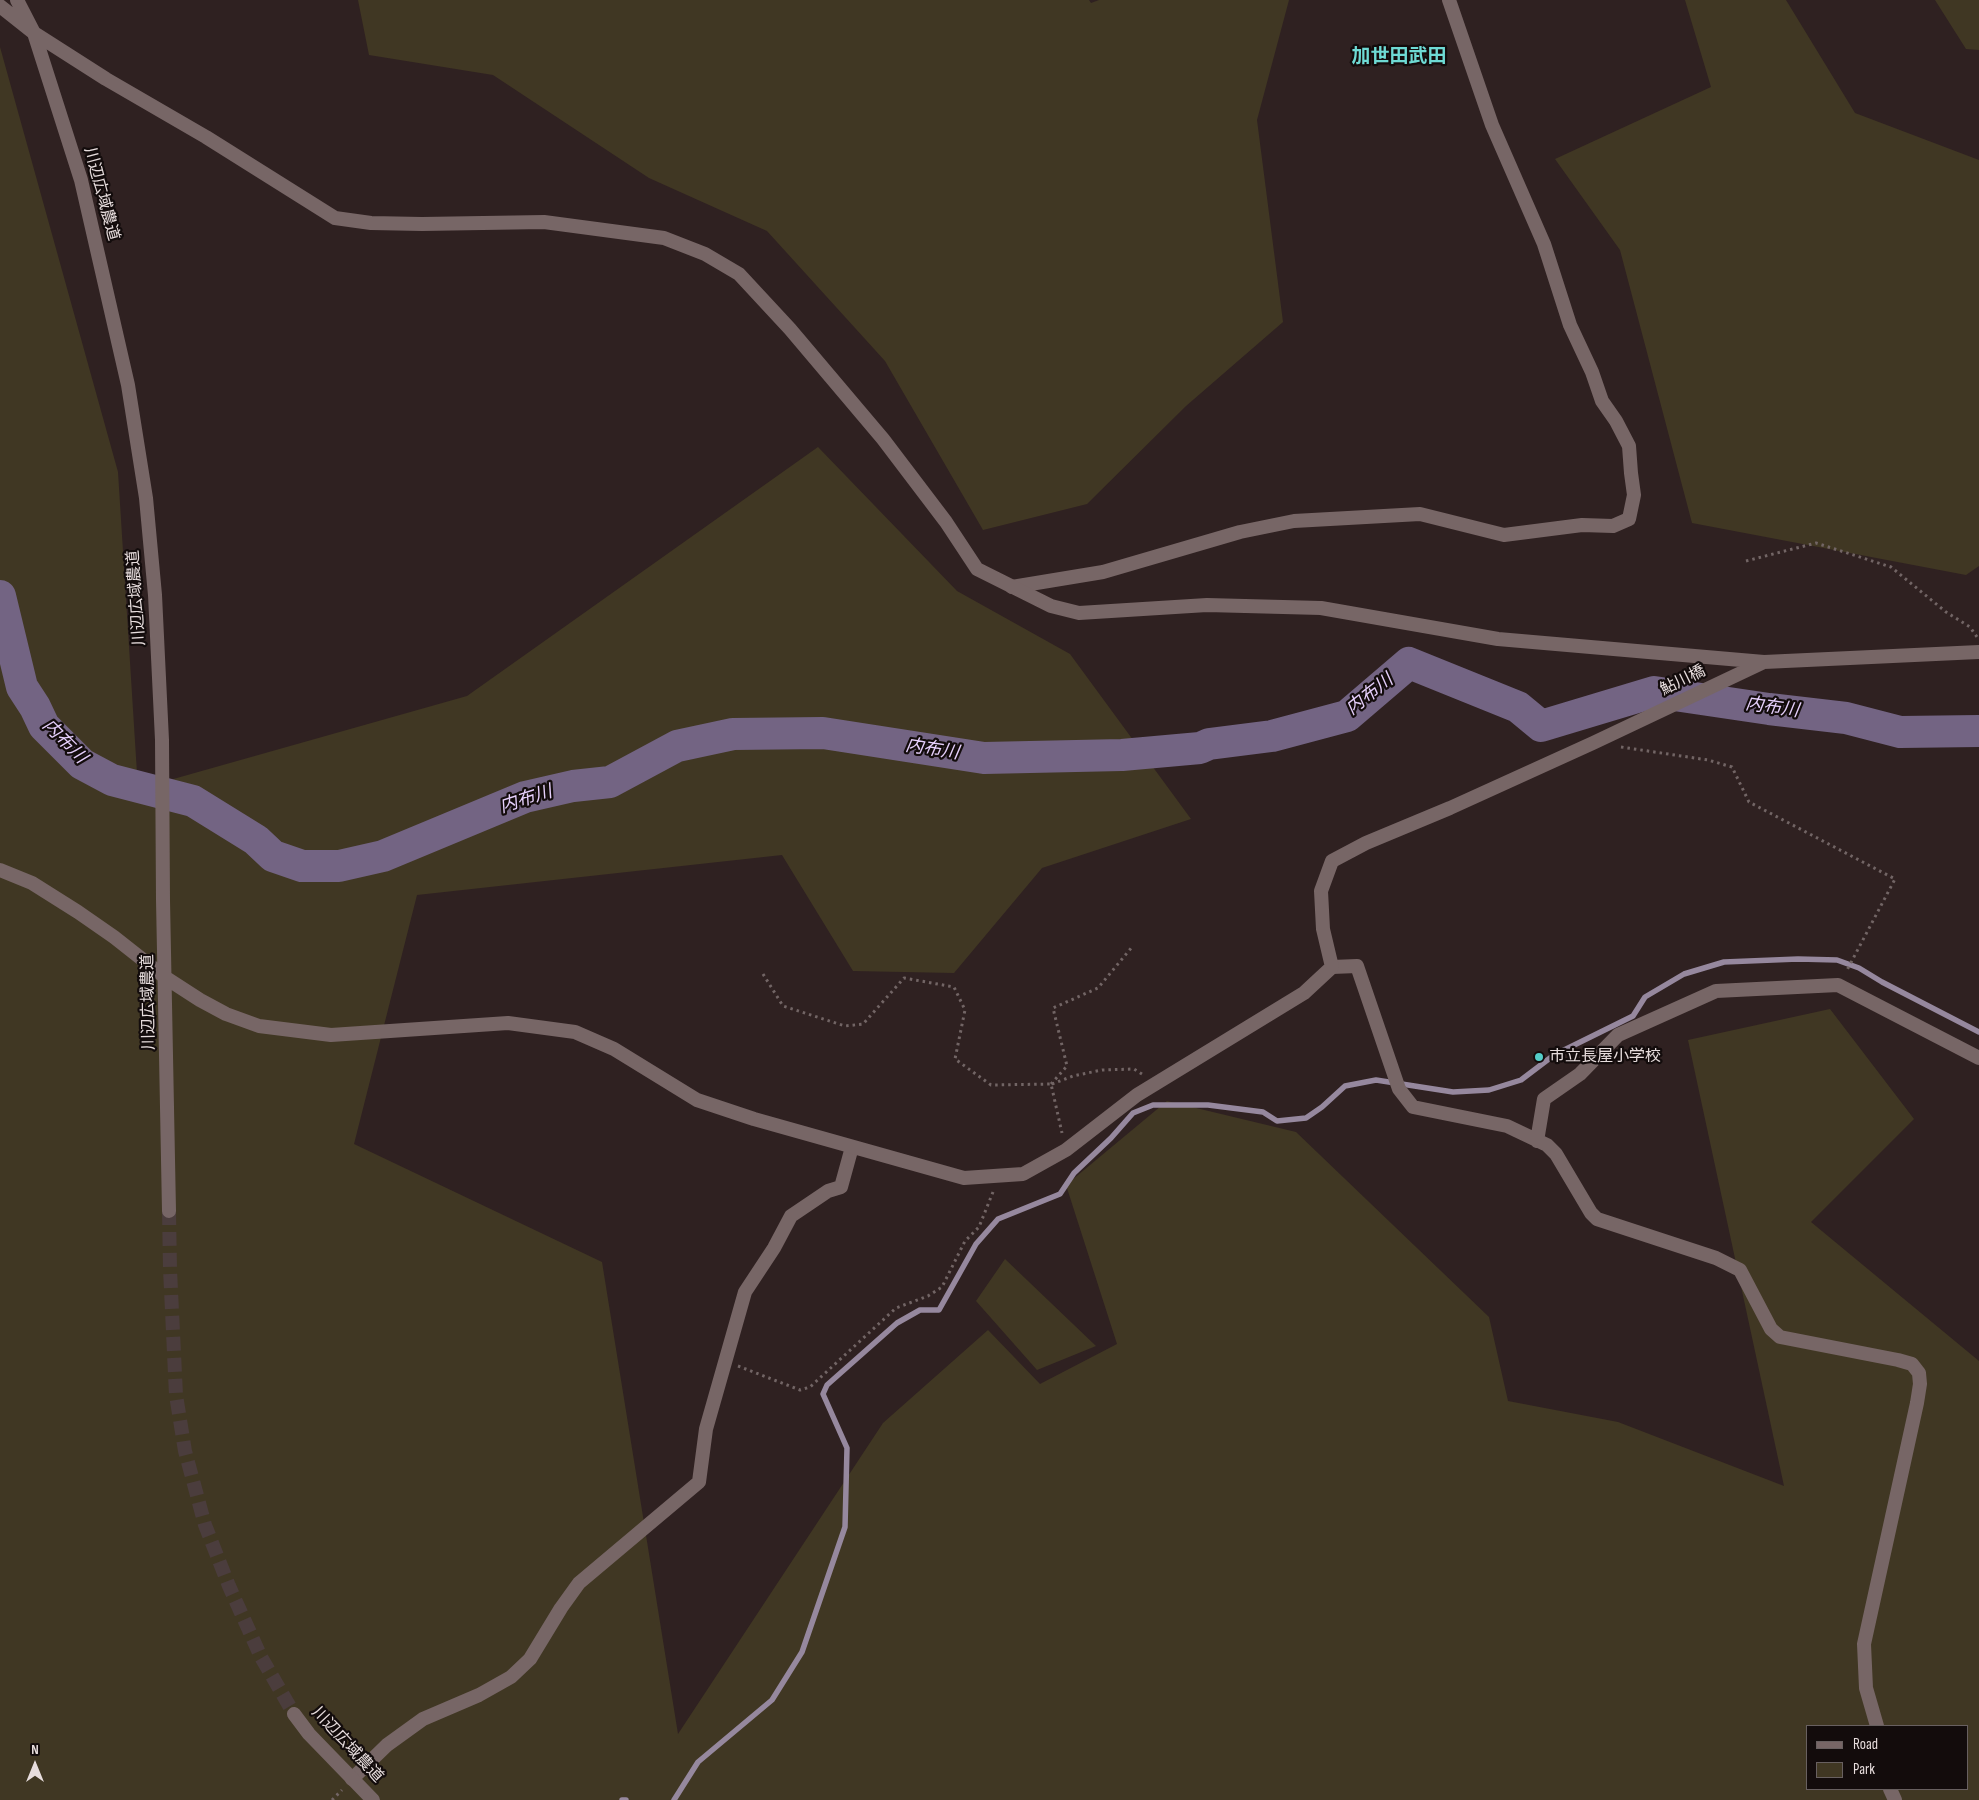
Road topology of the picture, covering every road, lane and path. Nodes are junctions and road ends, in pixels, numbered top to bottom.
1 (17, 0) edge
2 (1449, 0) edge
3 (0, 6) edge
4 (34, 33) junction
5 (1746, 561) dead end
6 (1012, 587) junction
7 (1979, 640) edge
8 (1979, 652) edge
9 (1764, 662) junction
10 (1593, 743) junction
11 (0, 870) edge
12 (1132, 947) dead end
13 (1332, 967) junction
14 (763, 974) dead end
15 (166, 978) junction
16 (1838, 985) junction
17 (1979, 1058) edge
18 (1156, 1083) junction
19 (1051, 1084) junction
20 (1537, 1141) junction
21 (852, 1147) junction
22 (1066, 1150) junction
23 (999, 1177) junction
24 (170, 1212) tunnel mouth
25 (724, 1360) junction
26 (294, 1714) tunnel mouth
27 (1877, 1725) edge
28 (352, 1779) junction
29 (374, 1800) edge

1 - 4 street, 川辺広域農道
2 - 6 street
3 - 4 street
4 - 6 street
4 - 15 street, 川辺広域農道
5 - 7 path
6 - 9 street
8 - 9 street
9 - 10 street, 鮎川橋
10 - 13 street, 鮎川橋
10 - 16 path
11 - 15 street
12 - 19 path
13 - 18 street
13 - 20 street
14 - 19 path
15 - 21 street
15 - 24 street, 川辺広域農道
16 - 17 street
16 - 20 street
18 - 19 path
18 - 22 street
19 - 22 path
20 - 27 street
21 - 23 street
21 - 25 street
22 - 23 street
23 - 25 path
25 - 28 street
26 - 28 street, 川辺広域農道
28 - 29 street, 川辺広域農道

